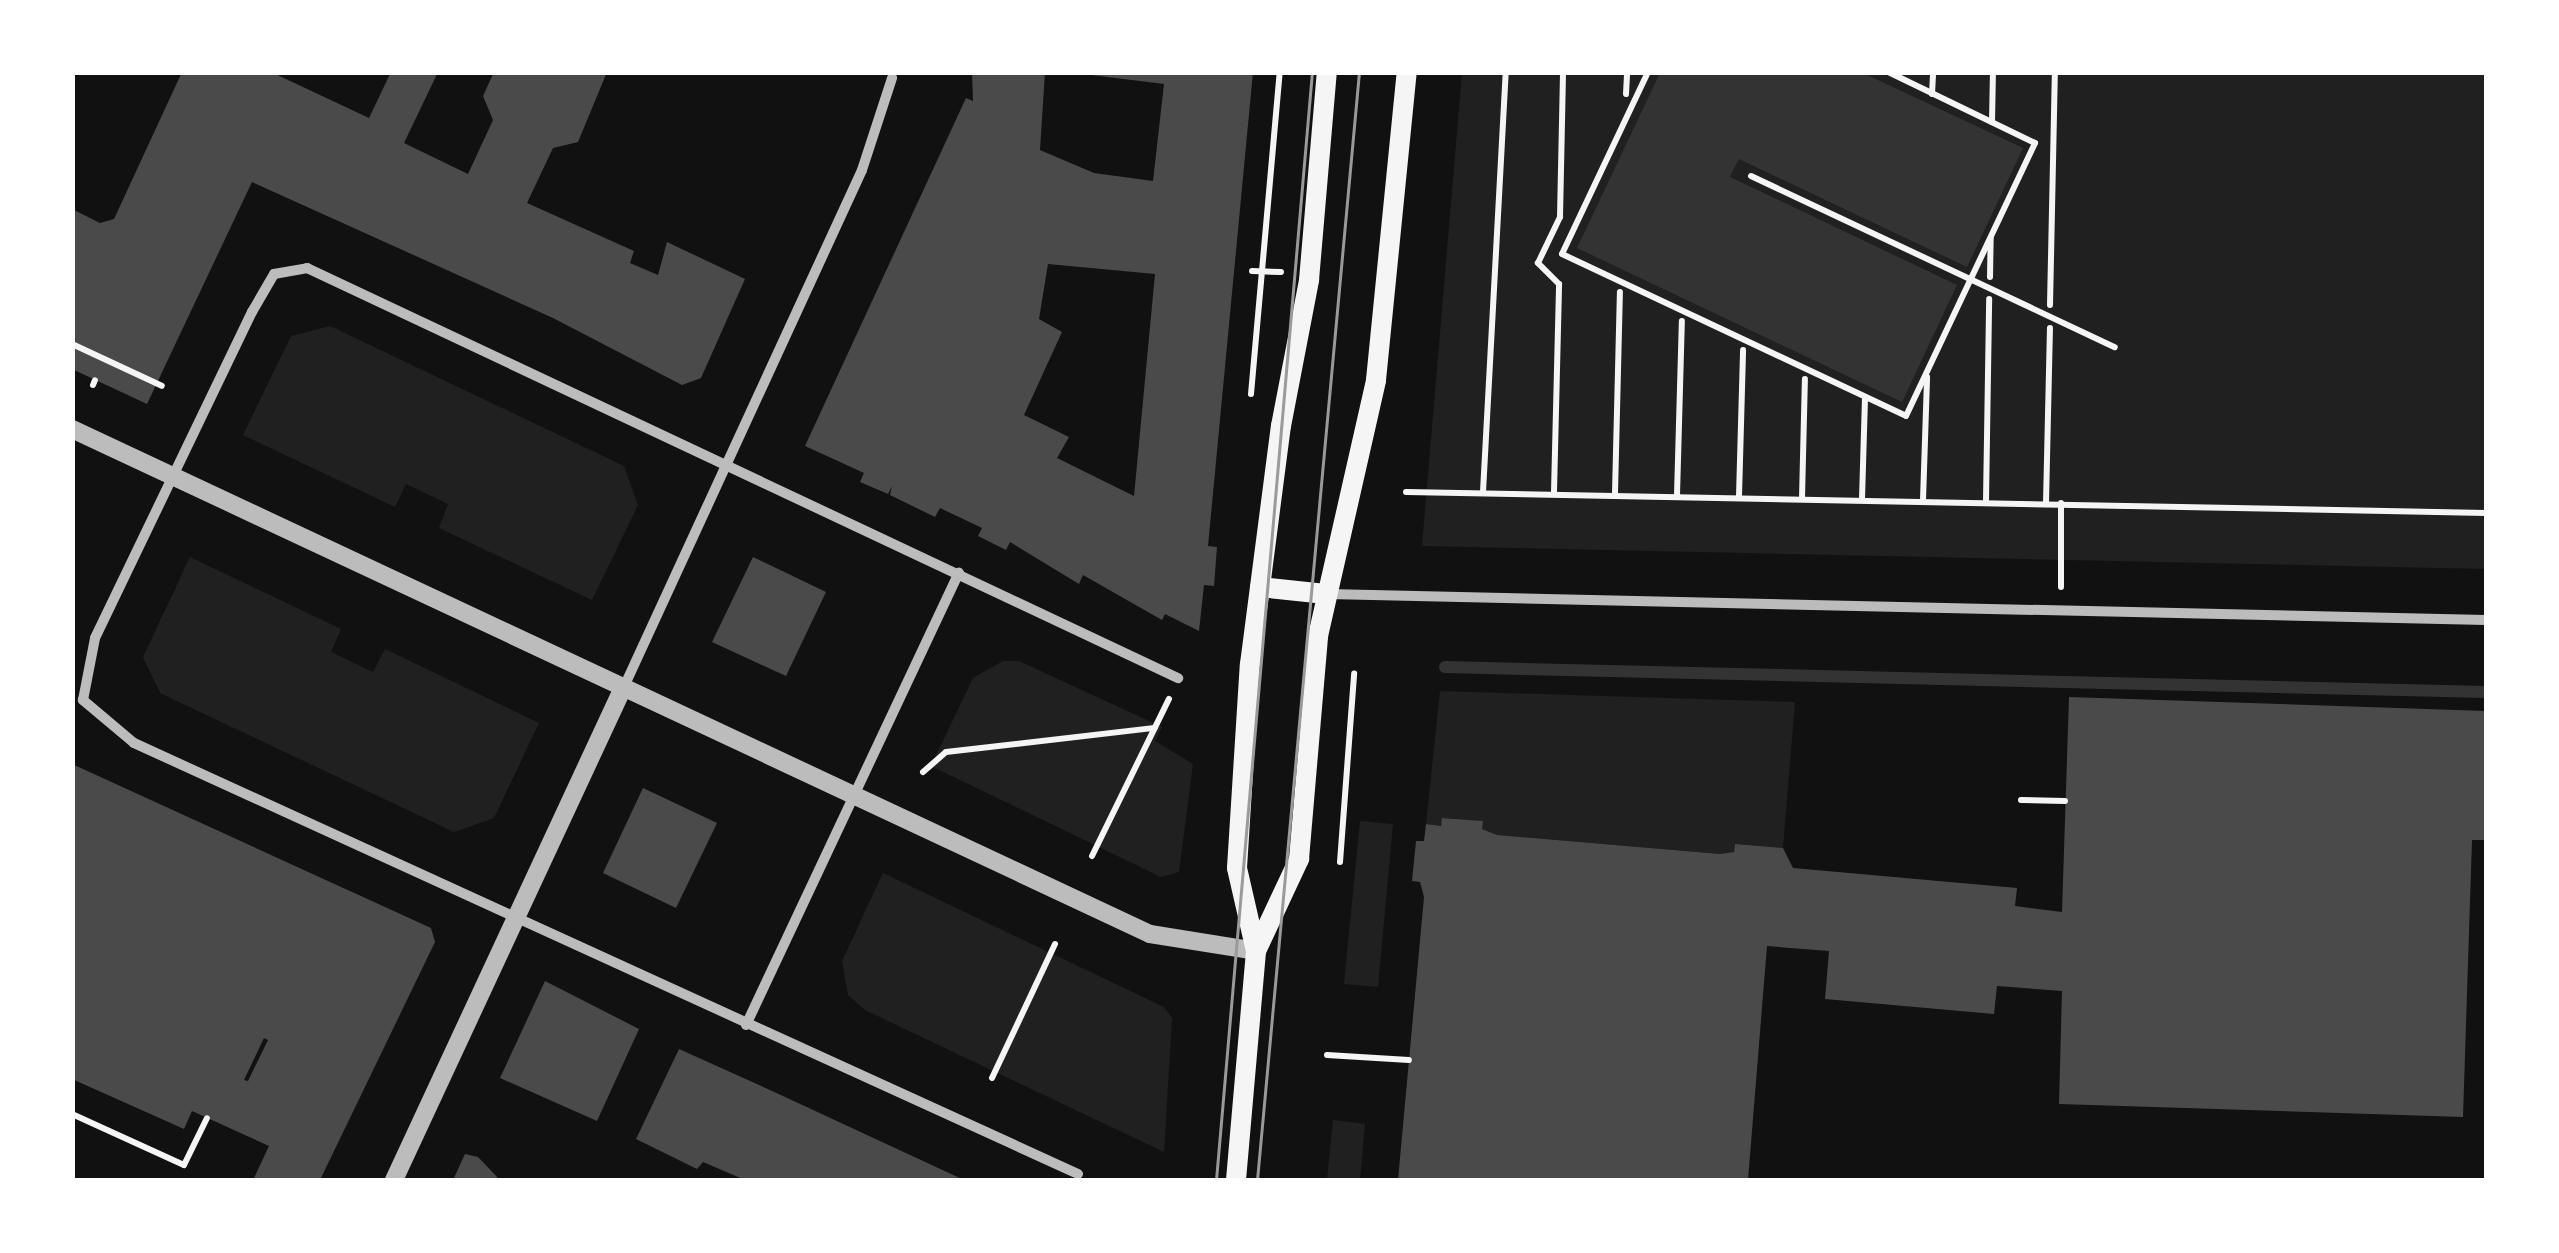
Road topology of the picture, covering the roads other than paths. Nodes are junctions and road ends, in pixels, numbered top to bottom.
1 (1327, 72) edge
2 (1407, 72) edge
3 (892, 78) dead end
4 (72, 429) edge
5 (728, 462) junction
6 (172, 475) junction
7 (959, 573) junction
8 (1260, 587) junction
9 (1326, 594) junction
10 (2486, 620) edge
11 (1178, 678) dead end
12 (622, 690) junction
13 (853, 798) junction
14 (516, 918) junction
15 (1256, 951) junction
16 (746, 1024) junction
17 (1078, 1174) dead end
18 (394, 1180) edge
19 (1236, 1180) edge

1 - 8 main road
2 - 9 main road
3 - 5 street
4 - 6 street
5 - 6 street
5 - 7 street
5 - 12 street
6 - 12 street
6 - 14 street
7 - 11 street
7 - 13 street
8 - 9 main road
8 - 15 main road
9 - 10 street
9 - 15 main road
12 - 13 street
12 - 14 street
13 - 15 street
13 - 16 street
14 - 16 street
14 - 18 street
15 - 19 main road
16 - 17 street

